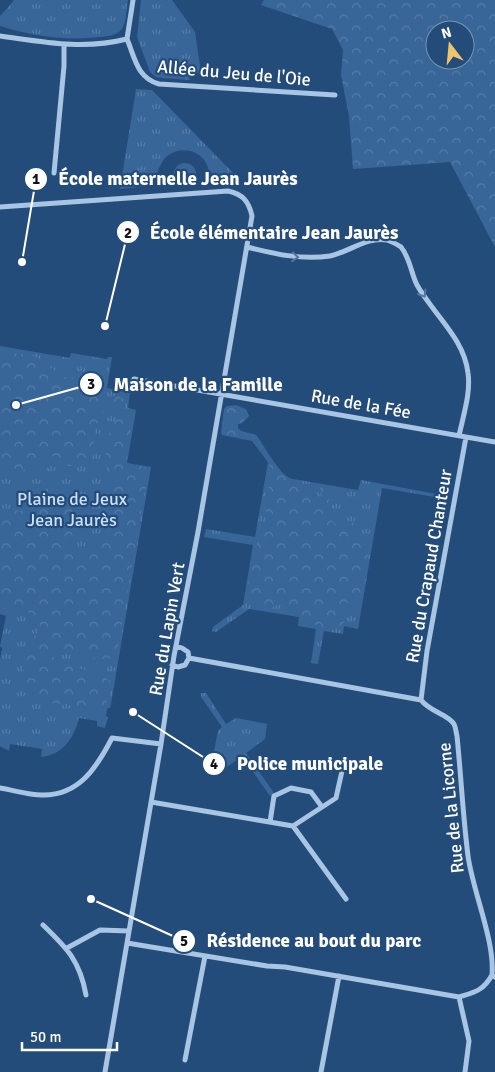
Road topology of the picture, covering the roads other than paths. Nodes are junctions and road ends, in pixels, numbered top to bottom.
1 (133, 0) edge
2 (0, 36) edge
3 (127, 38) junction
4 (64, 45) junction
5 (335, 95) dead end
6 (54, 173) dead end
7 (0, 206) edge
8 (247, 247) junction
9 (134, 379) dead end
10 (222, 394) junction
11 (459, 436) junction
12 (466, 437) junction
13 (495, 442) edge
14 (176, 646) junction
15 (189, 658) junction
16 (172, 665) junction
17 (422, 700) junction
18 (162, 744) junction
19 (342, 771) dead end
20 (0, 788) edge
21 (151, 802) junction
22 (322, 807) junction
23 (270, 822) junction
24 (293, 826) junction
25 (346, 899) dead end
26 (43, 925) dead end
27 (129, 931) junction
28 (127, 943) junction
29 (67, 948) junction
30 (205, 956) junction
31 (339, 976) junction
32 (493, 976) edge
33 (86, 995) dead end
34 (459, 997) junction
35 (185, 1060) dead end
36 (105, 1072) edge
37 (321, 1072) edge
38 (465, 1072) edge

1 - 3 street
2 - 4 street
3 - 4 street
3 - 5 street, Allée du Jeu de l'Oie
4 - 6 street
7 - 8 street, Rue du Lapin Vert
8 - 10 street, Rue du Lapin Vert
8 -> 11 street
9 - 10 street, Rue de la Fée
10 - 11 street, Rue de la Fée
10 - 14 street, Rue du Lapin Vert
11 - 12 street, Rue de la Fée
12 - 13 street, Rue de la Fée
12 - 17 street, Rue du Crapaud Chanteur
14 - 15 street
14 - 16 street, Rue du Lapin Vert
15 - 16 street
15 - 17 street
16 - 18 street, Rue du Lapin Vert
17 - 32 street, Rue de la Licorne
18 - 20 street
18 - 21 street, Rue du Lapin Vert
19 - 22 street
21 - 23 street
21 - 27 street, Rue du Lapin Vert
22 - 23 street
22 - 24 street
23 - 24 street
24 - 25 street
26 - 29 street
27 - 28 street, Rue du Lapin Vert
27 - 29 street
28 - 30 street
28 - 36 street, Rue du Lapin Vert
29 - 33 street
30 - 31 street
30 - 35 street
31 - 34 street
31 - 37 street
32 - 34 street
34 - 38 street

